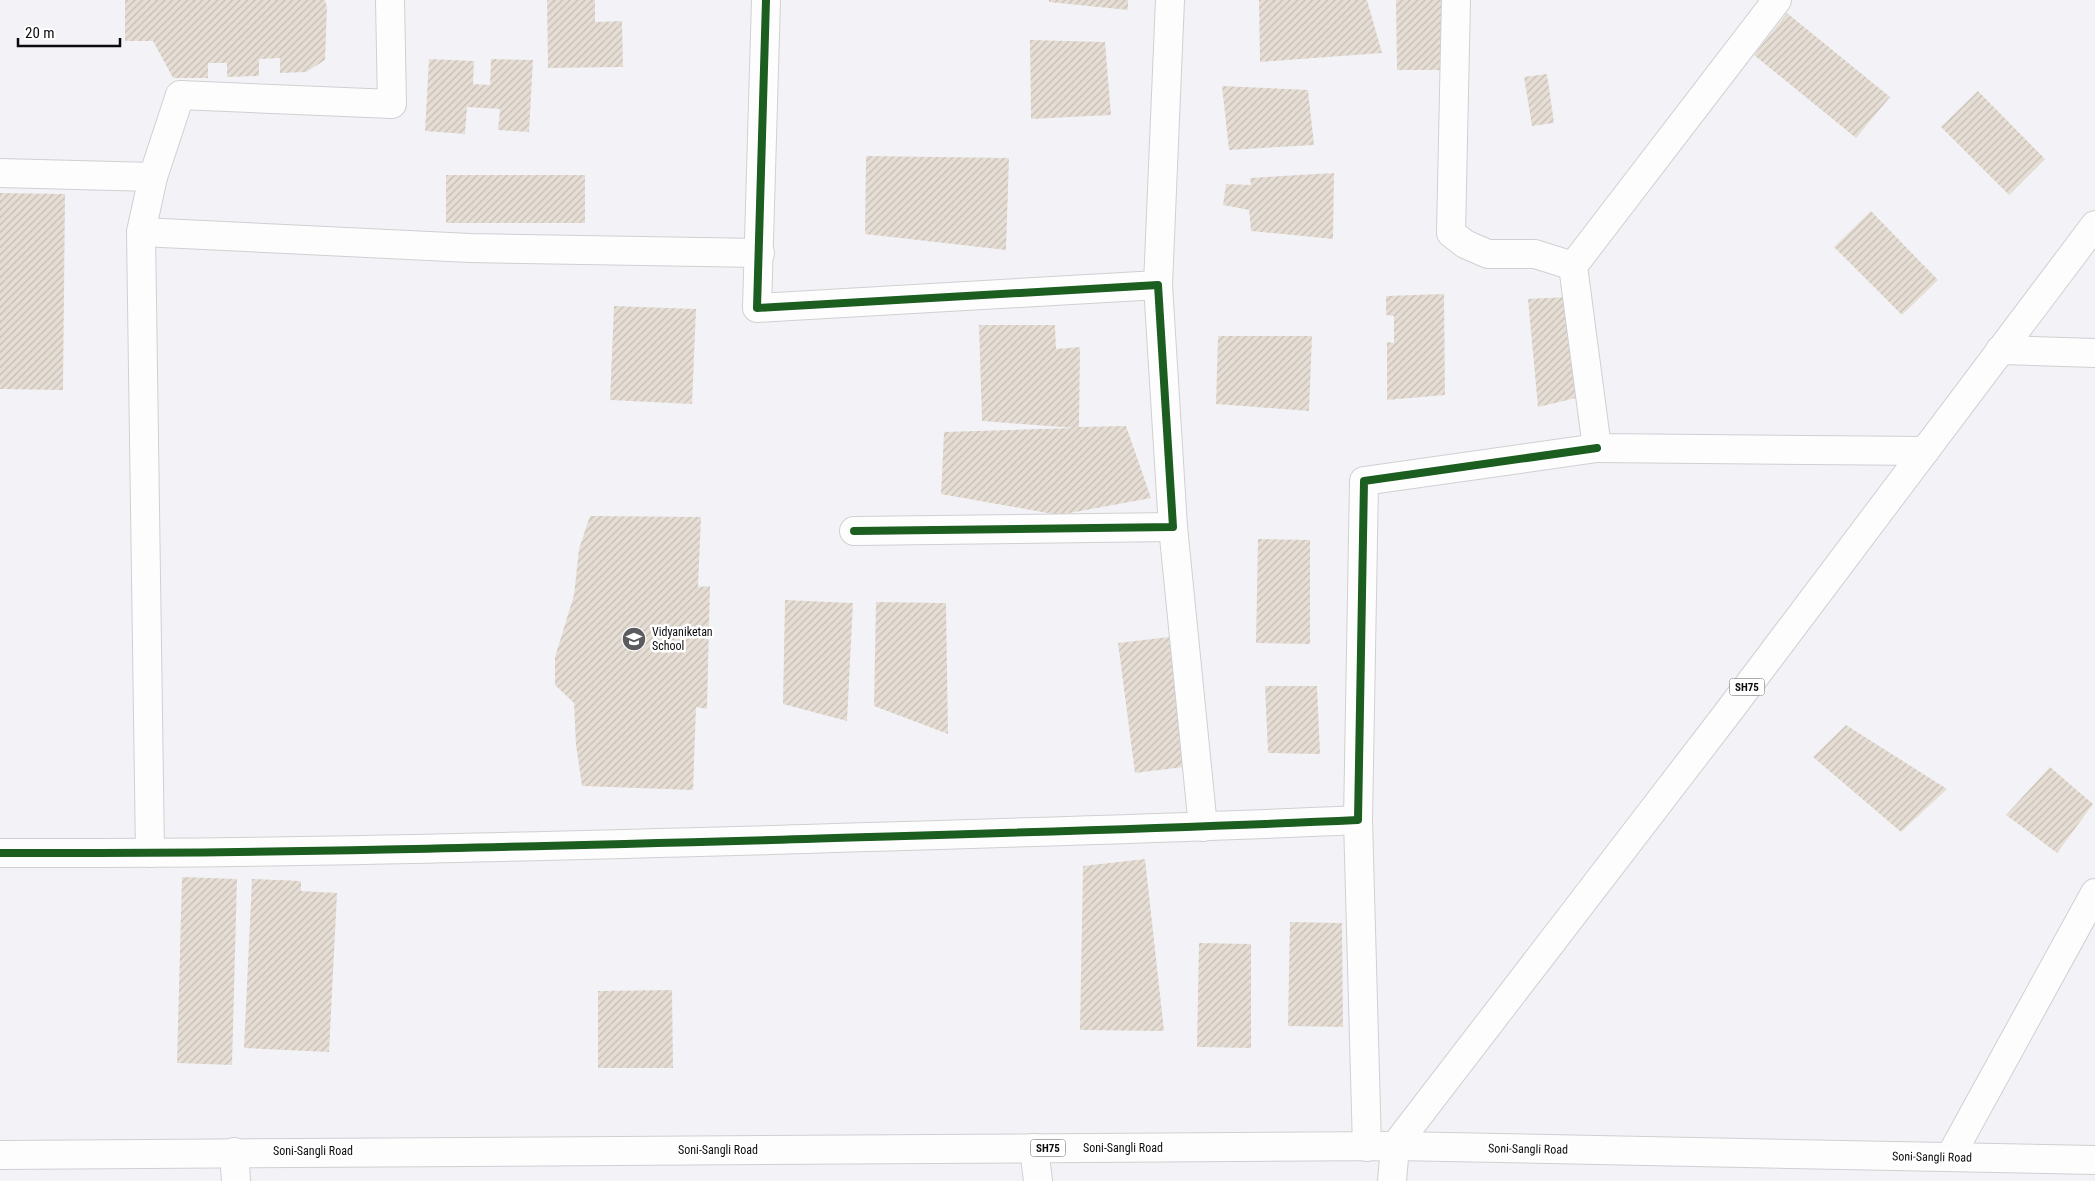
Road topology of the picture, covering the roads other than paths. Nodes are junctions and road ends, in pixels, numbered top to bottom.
1 (390, 0) edge
2 (766, 0) edge
3 (1170, 0) edge
4 (1456, 0) edge
5 (1777, 0) edge
6 (0, 173) edge
7 (153, 177) junction
8 (2095, 225) edge
9 (142, 232) junction
10 (760, 254) junction
11 (1573, 266) junction
12 (1158, 285) junction
13 (2000, 350) junction
14 (2095, 353) edge
15 (1597, 448) junction
16 (1925, 451) junction
17 (1173, 527) junction
18 (854, 531) dead end
19 (1358, 820) junction
20 (1203, 827) junction
21 (0, 853) edge
22 (150, 854) junction
23 (2095, 893) edge
24 (1395, 1146) junction
25 (1367, 1147) junction
26 (1034, 1148) junction
27 (234, 1152) junction
28 (0, 1154) edge
29 (1950, 1157) junction
30 (2095, 1160) edge
31 (236, 1181) edge
32 (1038, 1181) edge
33 (1392, 1181) edge

1 - 7 street
2 - 10 street
3 - 12 street
4 - 11 street
5 - 11 street
6 - 7 street
7 - 9 street
8 - 13 street, SH75
9 - 10 street
9 - 22 street
10 - 12 street
11 - 15 street
12 - 17 street
13 - 14 street
13 - 16 street, SH75
15 - 16 street
15 - 19 street
16 - 24 street, SH75
17 - 18 street
17 - 20 street
19 - 20 street
19 - 25 street
20 - 22 street
21 - 22 street
23 - 29 street
24 - 25 street, Soni-Sangli Road / SH75
24 - 29 street, Soni-Sangli Road / SH75
24 - 33 street
25 - 26 street, Soni-Sangli Road / SH75
26 - 27 street, Soni-Sangli Road / SH75
26 - 32 street
27 - 28 street, Soni-Sangli Road / SH75
27 - 31 street
29 - 30 street, Soni-Sangli Road / SH75

